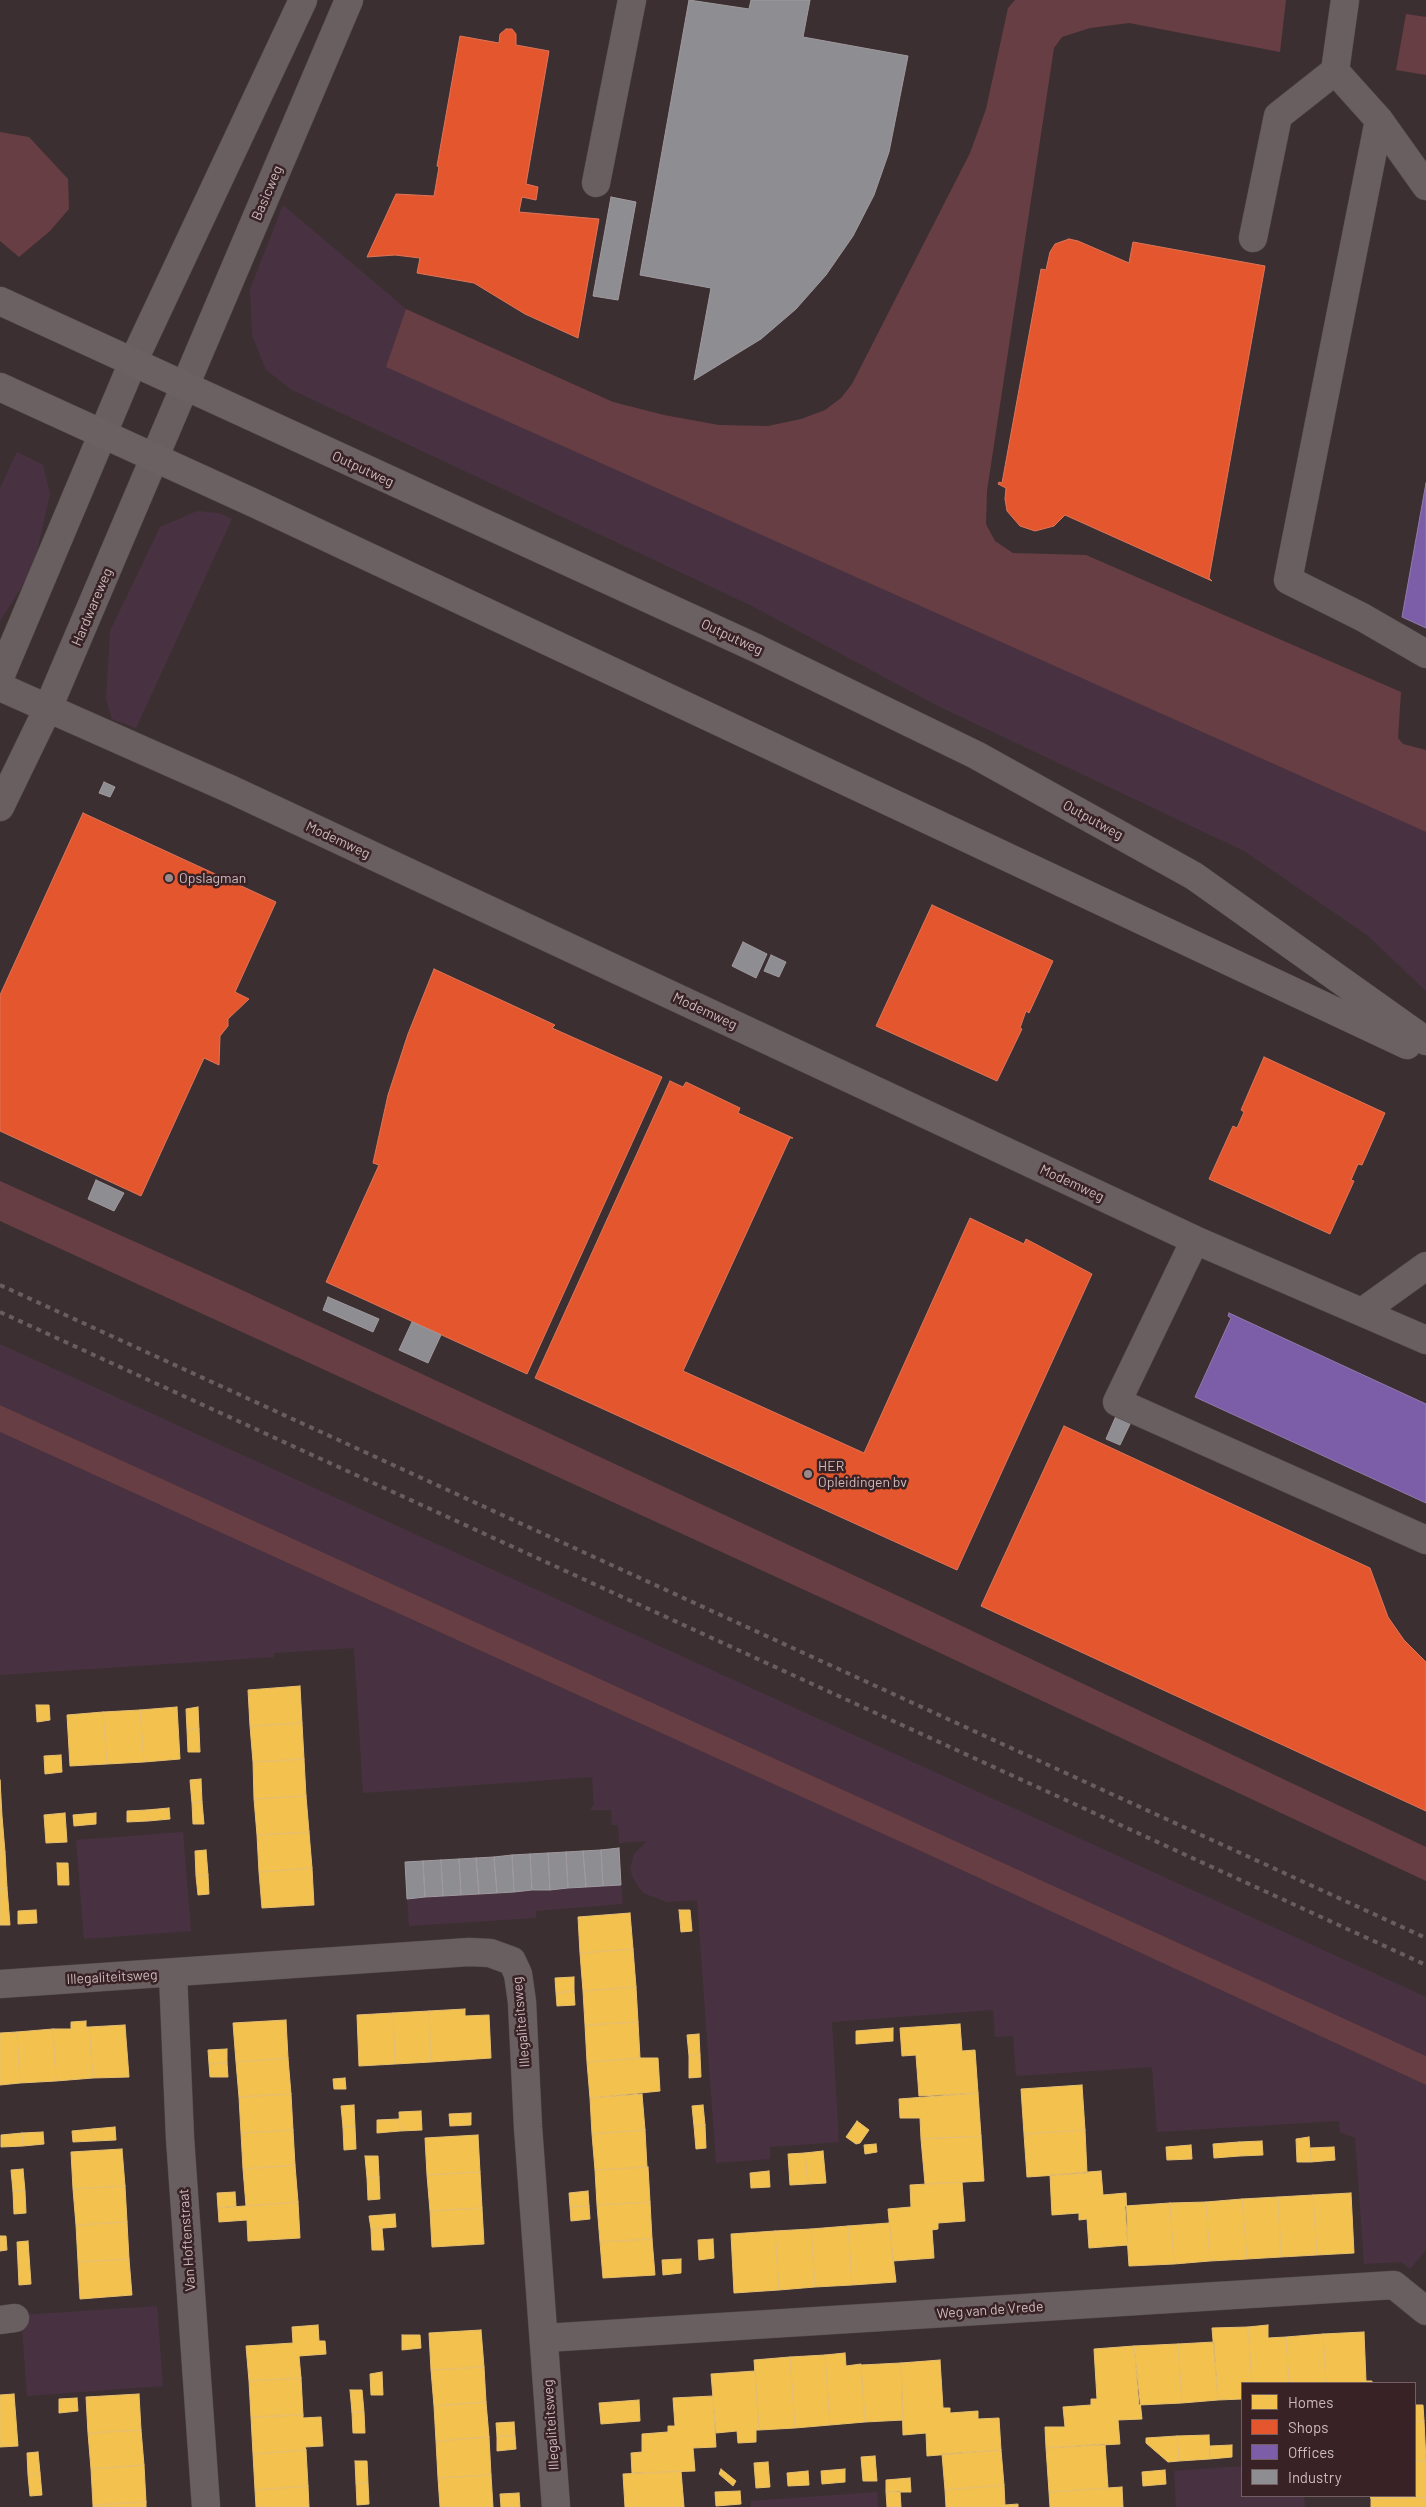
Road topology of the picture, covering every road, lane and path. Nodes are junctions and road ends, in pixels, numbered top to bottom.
1 (303, 0) edge
2 (349, 0) edge
3 (632, 0) edge
4 (1345, 0) edge
5 (1335, 71) junction
6 (1379, 120) junction
7 (596, 183) dead end
8 (1426, 186) edge
9 (1253, 238) dead end
10 (0, 301) edge
11 (133, 362) junction
12 (0, 387) edge
13 (186, 387) junction
14 (103, 435) junction
15 (156, 458) junction
16 (1426, 654) edge
17 (0, 677) edge
18 (0, 687) edge
19 (48, 708) junction
20 (0, 807) edge
21 (1426, 1041) edge
22 (1426, 1056) edge
23 (1195, 1240) junction
24 (1426, 1266) edge
25 (1362, 1312) junction
26 (1426, 1340) edge
27 (1426, 1540) edge
28 (173, 1974) junction
29 (0, 1984) edge
30 (1426, 2311) edge
31 (545, 2338) junction
32 (206, 2507) edge
33 (556, 2507) edge

1 - 11 street
2 - 13 street, Basicweg
3 - 7 street
4 - 5 street
5 - 6 street
5 - 9 street
6 - 8 street
6 - 16 street
10 - 11 main road, Outputweg
11 - 13 main road, Outputweg
11 - 14 street
12 - 14 main road
13 - 15 street, Basicweg
13 - 21 main road, Outputweg
14 - 15 main road
14 - 17 street
15 - 19 street, Hardwareweg
15 - 22 main road
18 - 19 street
19 - 20 street, Hardwareweg
19 - 23 street, Modemweg
23 - 25 street, Modemweg
23 - 27 street
24 - 25 street
25 - 26 street, Modemweg
28 - 29 street, Illegaliteitsweg
28 - 31 street, Illegaliteitsweg
28 - 32 street, Van Hoftenstraat
30 - 31 street, Weg van de Vrede
31 - 33 street, Illegaliteitsweg

